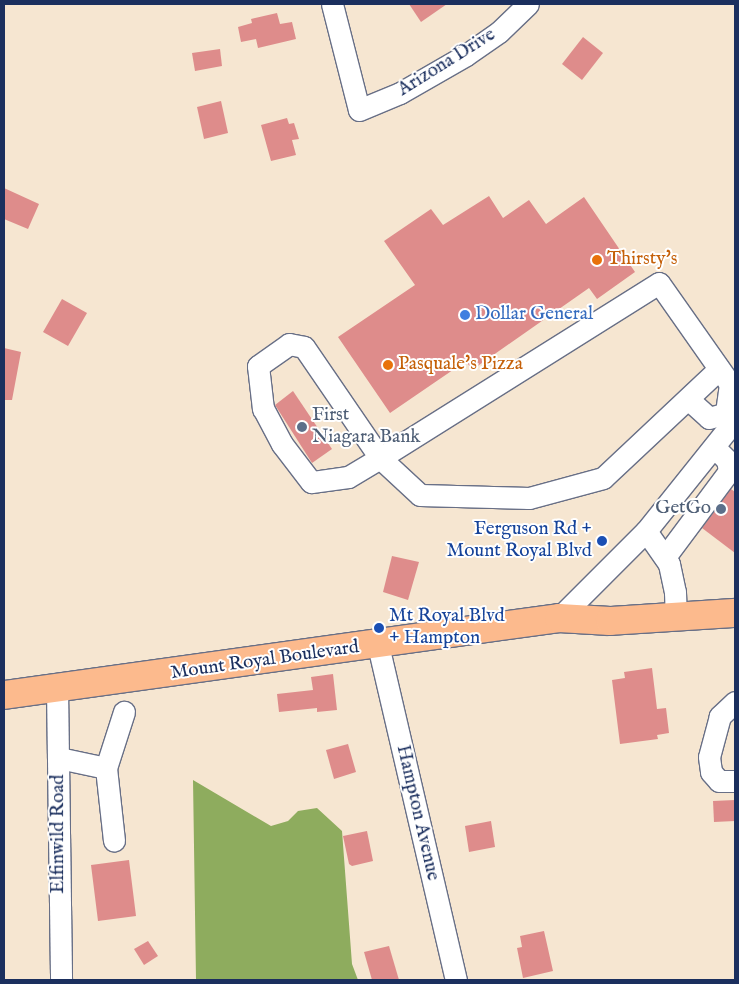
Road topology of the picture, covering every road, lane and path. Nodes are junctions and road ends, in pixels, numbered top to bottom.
1 (332, 4) edge
2 (528, 4) edge
3 (719, 370) junction
4 (688, 399) junction
5 (732, 416) edge
6 (714, 447) junction
7 (380, 458) junction
8 (646, 530) junction
9 (665, 557) junction
10 (735, 613) edge
11 (559, 618) junction
12 (676, 618) junction
13 (378, 645) junction
14 (58, 688) junction
15 (4, 695) edge
16 (735, 702) edge
17 (124, 712) dead end
18 (59, 758) junction
19 (106, 768) junction
20 (735, 781) edge
21 (114, 841) dead end
22 (61, 980) edge
23 (456, 980) edge

1 - 2 street, Arizona Drive
3 - 4 street
3 - 5 street
3 - 7 street
4 - 5 street
4 - 7 street
5 - 6 street
6 - 8 street
6 - 9 street
7 - 7 street
8 - 9 street
8 - 11 street
9 - 12 street
10 - 12 main road, Mount Royal Boulevard
11 - 12 main road, Mount Royal Boulevard
11 - 13 main road, Mount Royal Boulevard
13 - 14 main road, Mount Royal Boulevard
13 - 23 street, Hampton Avenue
14 - 15 main road, Mount Royal Boulevard
14 - 18 street, Elfinwild Road
16 - 20 street
17 - 19 street
18 - 19 street
18 - 22 street, Elfinwild Road
19 - 21 street

